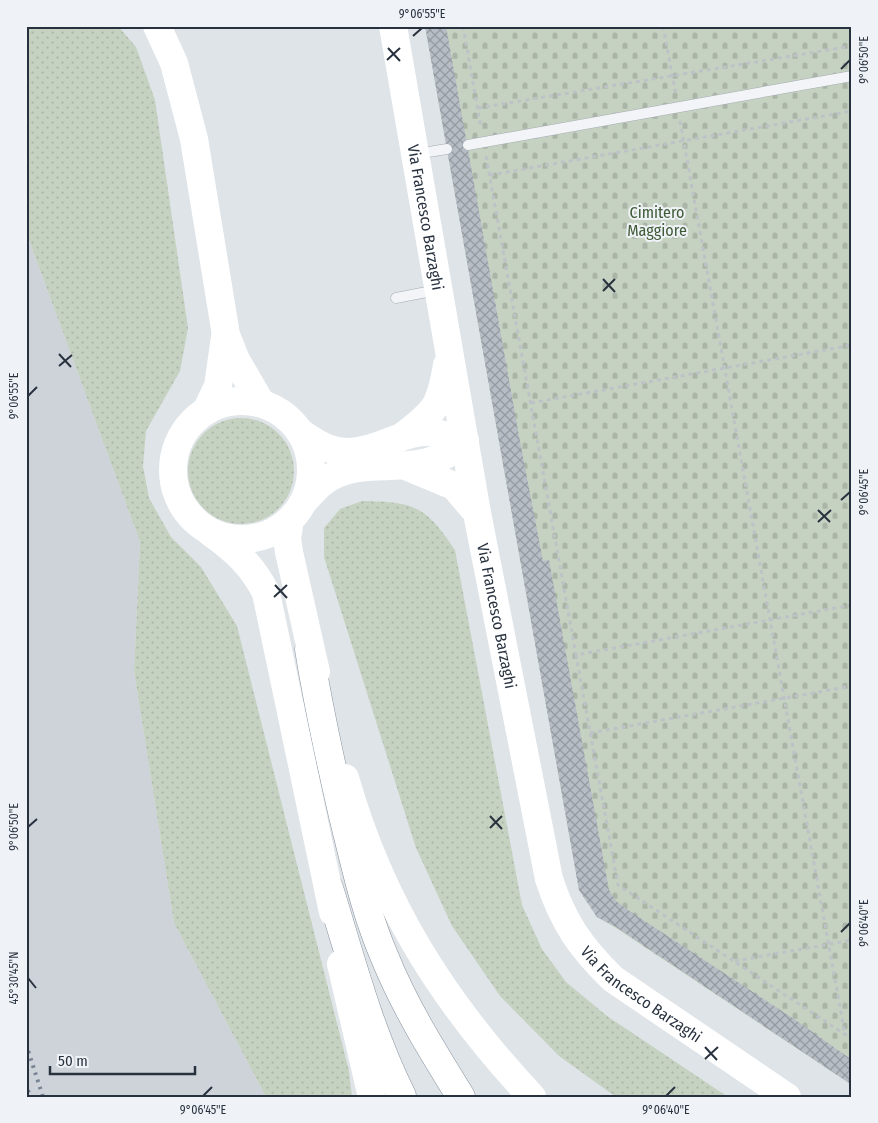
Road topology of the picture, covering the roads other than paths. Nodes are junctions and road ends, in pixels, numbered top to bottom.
1 (157, 26) edge
2 (394, 26) edge
3 (852, 76) edge
4 (468, 145) dead end
5 (447, 148) dead end
6 (415, 154) junction
7 (438, 290) junction
8 (396, 298) dead end
9 (226, 335) junction
10 (449, 352) junction
11 (261, 403) junction
12 (207, 410) junction
13 (299, 432) junction
14 (403, 436) junction
15 (465, 441) junction
16 (408, 467) junction
17 (297, 511) junction
18 (478, 513) junction
19 (210, 532) junction
20 (309, 649) junction
21 (329, 888) junction
22 (402, 1096) edge
23 (372, 1097) edge
24 (461, 1097) edge
25 (532, 1097) edge
26 (787, 1097) edge

1 - 9 main road
2 - 6 main road, Via Francesco Barzaghi
3 - 4 lane
5 - 6 lane
6 - 7 main road, Via Francesco Barzaghi
7 - 8 lane
7 - 10 main road, Via Francesco Barzaghi
9 - 11 main road
9 - 12 main road
10 - 14 main road
10 - 15 main road, Via Francesco Barzaghi
11 - 12 main road
11 - 13 main road
12 - 19 main road
13 - 14 main road
13 - 17 main road
14 - 15 main road
15 - 16 main road
15 - 18 main road, Via Francesco Barzaghi
16 - 17 main road
16 - 18 main road
17 - 19 main road
17 - 20 main road
18 - 26 main road, Via Francesco Barzaghi
19 - 21 main road
20 - 24 main road
20 - 25 main road
21 - 22 main road
21 - 23 main road

